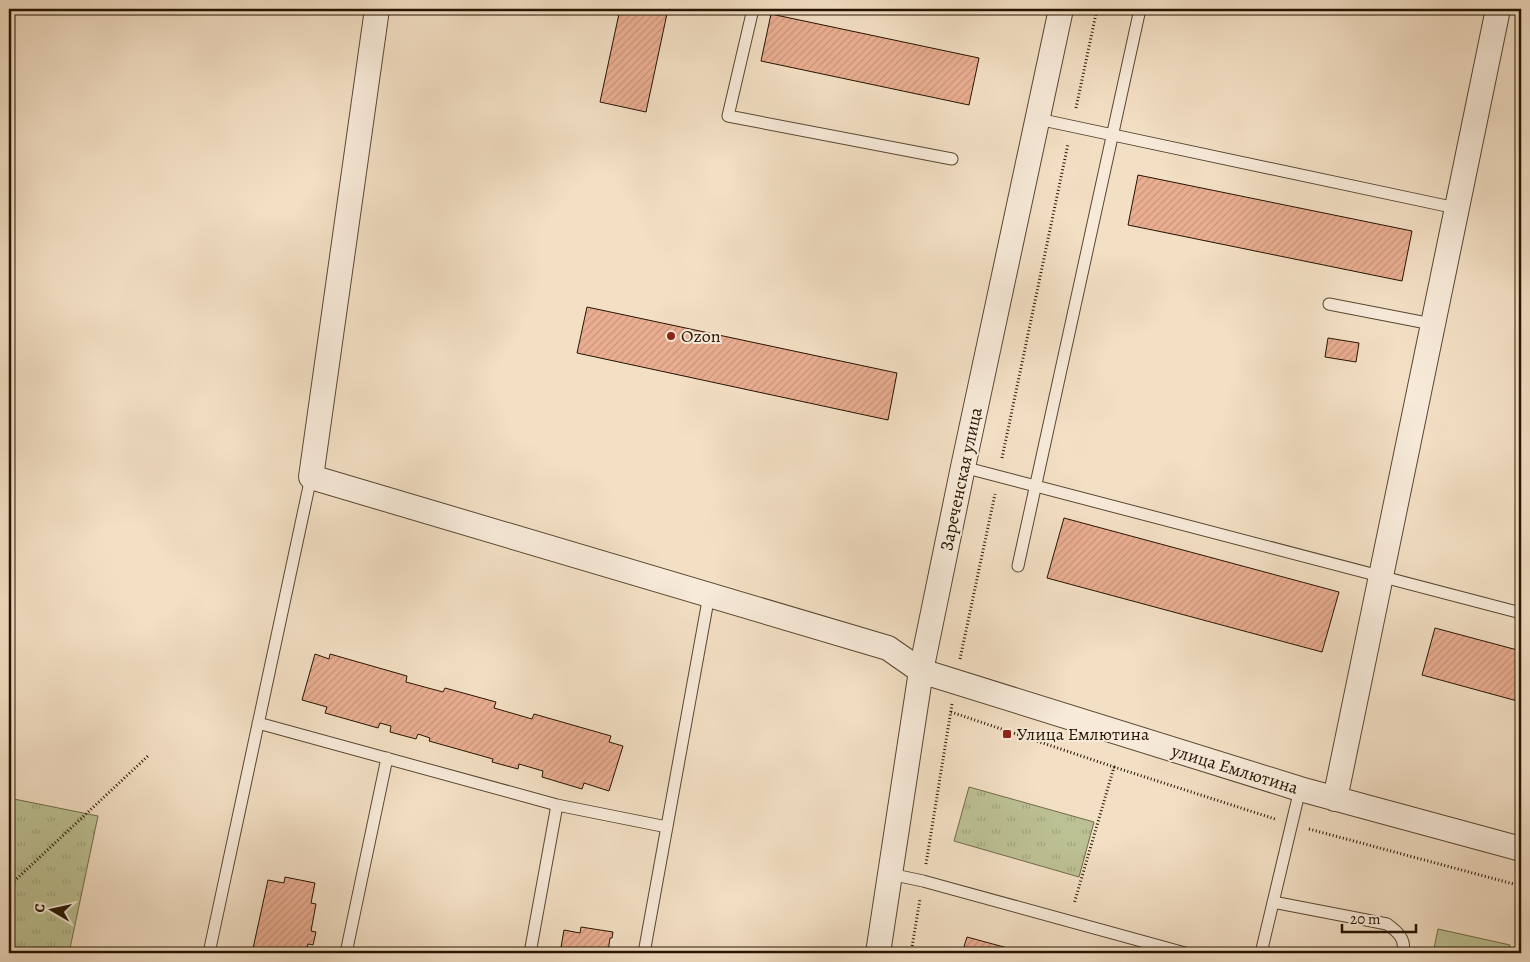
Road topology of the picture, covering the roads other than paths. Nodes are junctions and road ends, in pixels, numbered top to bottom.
1 (377, 9) edge
2 (753, 9) edge
3 (1061, 9) edge
4 (1140, 9) edge
5 (1498, 9) edge
6 (1038, 120) junction
7 (1112, 135) junction
8 (952, 159) dead end
9 (1456, 208) junction
10 (1329, 304) dead end
11 (1432, 324) junction
12 (963, 467) junction
13 (311, 477) junction
14 (1036, 486) junction
15 (1018, 566) dead end
16 (1380, 575) junction
17 (709, 595) junction
18 (1521, 613) edge
19 (921, 672) junction
20 (258, 722) junction
21 (387, 758) junction
22 (1300, 789) junction
23 (1335, 799) junction
24 (557, 805) junction
25 (667, 827) junction
26 (1521, 849) edge
27 (890, 874) junction
28 (1273, 902) junction
29 (209, 953) edge
30 (346, 953) edge
31 (530, 953) edge
32 (644, 953) edge
33 (878, 953) edge
34 (1185, 953) edge
35 (1261, 953) edge
36 (1403, 953) edge

1 - 13 street
2 - 8 lane
3 - 6 street, Зареченская улица
4 - 7 lane
5 - 9 street
6 - 7 lane
6 - 12 street, Зареченская улица
7 - 9 lane
7 - 14 lane
9 - 11 street
10 - 11 lane
11 - 16 street
12 - 14 lane
12 - 19 street, Зареченская улица
13 - 17 street, улица Емлютина
13 - 20 lane
14 - 15 lane
14 - 16 lane
16 - 18 lane
16 - 23 street
17 - 19 street, улица Емлютина
17 - 25 lane
19 - 22 street, улица Емлютина
19 - 27 street, Зареченская улица
20 - 21 lane
20 - 29 lane
21 - 24 lane
21 - 30 lane
22 - 23 street, улица Емлютина
22 - 28 lane
23 - 26 street, улица Емлютина
24 - 25 lane
24 - 31 lane
25 - 32 lane
27 - 33 street, Зареченская улица
27 - 34 lane
28 - 35 lane
28 - 36 lane

